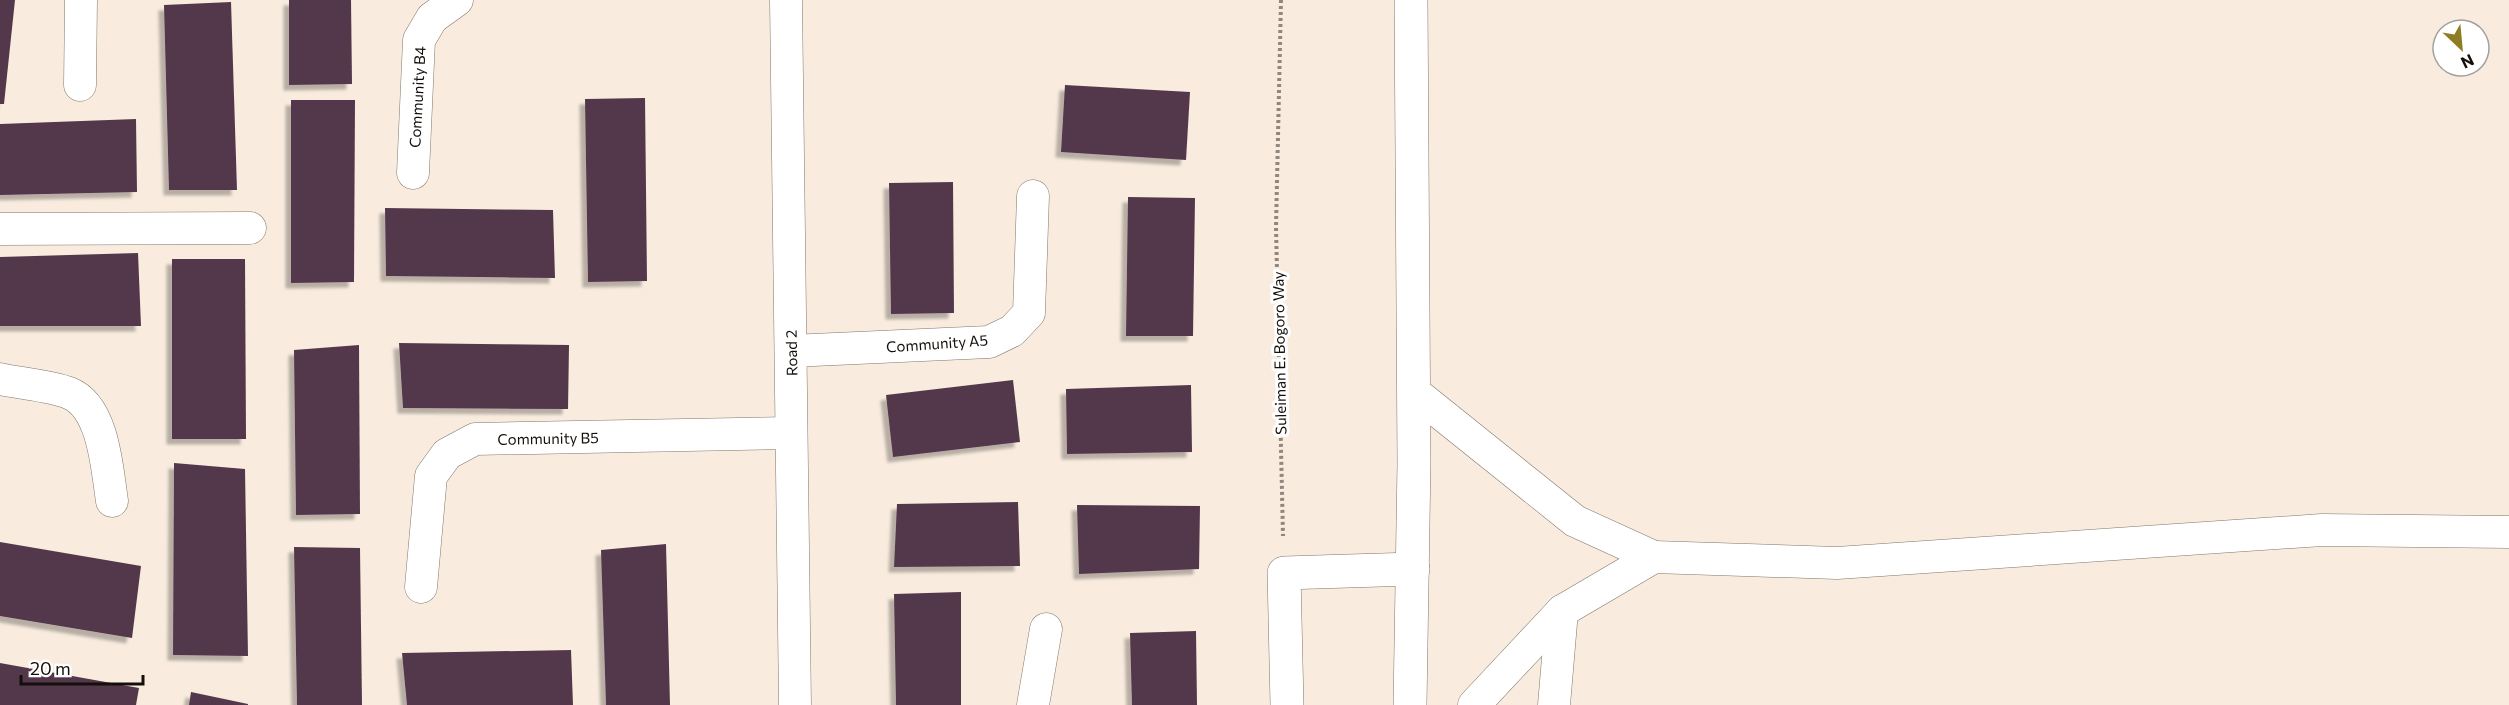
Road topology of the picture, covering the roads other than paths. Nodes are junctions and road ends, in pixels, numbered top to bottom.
1 (81, 0) edge
2 (457, 0) edge
3 (786, 0) edge
4 (1411, 0) edge
5 (80, 85) dead end
6 (413, 173) dead end
7 (1033, 196) dead end
8 (250, 228) dead end
9 (0, 229) edge
10 (790, 351) junction
11 (0, 379) edge
12 (1414, 392) junction
13 (791, 433) junction
14 (112, 501) dead end
15 (2509, 532) edge
16 (1654, 557) junction
17 (1413, 569) junction
18 (421, 587) dead end
19 (1562, 611) junction
20 (1046, 629) dead end
21 (795, 705) edge
22 (1033, 705) edge
23 (1287, 705) edge
24 (1410, 705) edge
25 (1474, 705) edge
26 (1554, 705) edge

1 - 5 street
2 - 6 street, Community B4
3 - 10 street, Road 2
4 - 12 main road
7 - 10 street, Community A5
8 - 9 street
10 - 13 street, Road 2
11 - 14 street
12 - 16 street
12 - 17 main road
13 - 18 street, Community B5
13 - 21 street, Road 2
15 - 16 street
16 - 19 street
17 - 23 main road
17 - 24 main road
19 - 25 street
19 - 26 street
20 - 22 street

